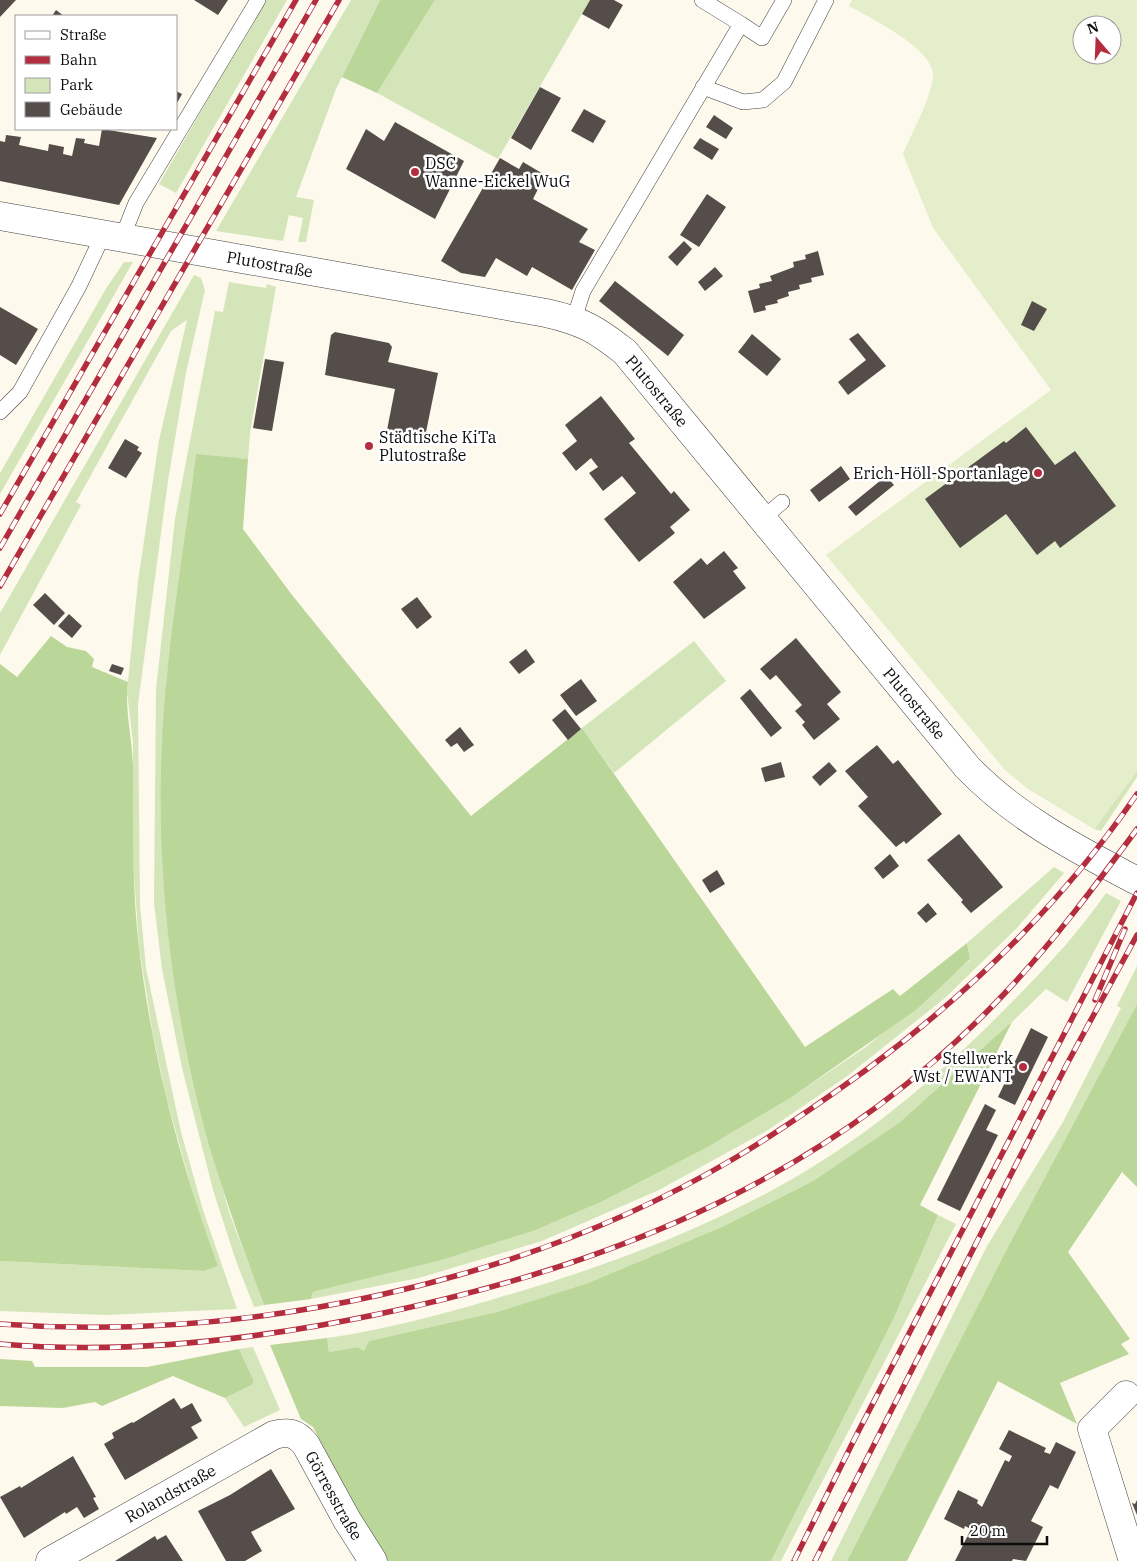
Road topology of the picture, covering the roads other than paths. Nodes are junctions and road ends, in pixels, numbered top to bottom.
1 (258, 0) edge
2 (702, 0) edge
3 (784, 0) edge
4 (826, 0) edge
5 (740, 24) junction
6 (703, 87) junction
7 (0, 216) edge
8 (113, 236) junction
9 (574, 319) junction
10 (0, 412) edge
11 (1137, 881) edge
12 (1126, 1395) dead end
13 (292, 1433) joint
14 (50, 1561) edge
15 (373, 1561) edge
16 (1133, 1561) edge

1 - 8 lane
2 - 5 lane
3 - 5 lane
4 - 6 lane
5 - 6 lane
6 - 9 lane
7 - 8 street, Plutostraße
8 - 9 street, Plutostraße
8 - 10 lane
9 - 11 street, Plutostraße
12 - 16 street
13 - 14 street, Rolandstraße
13 - 15 street, Görresstraße

